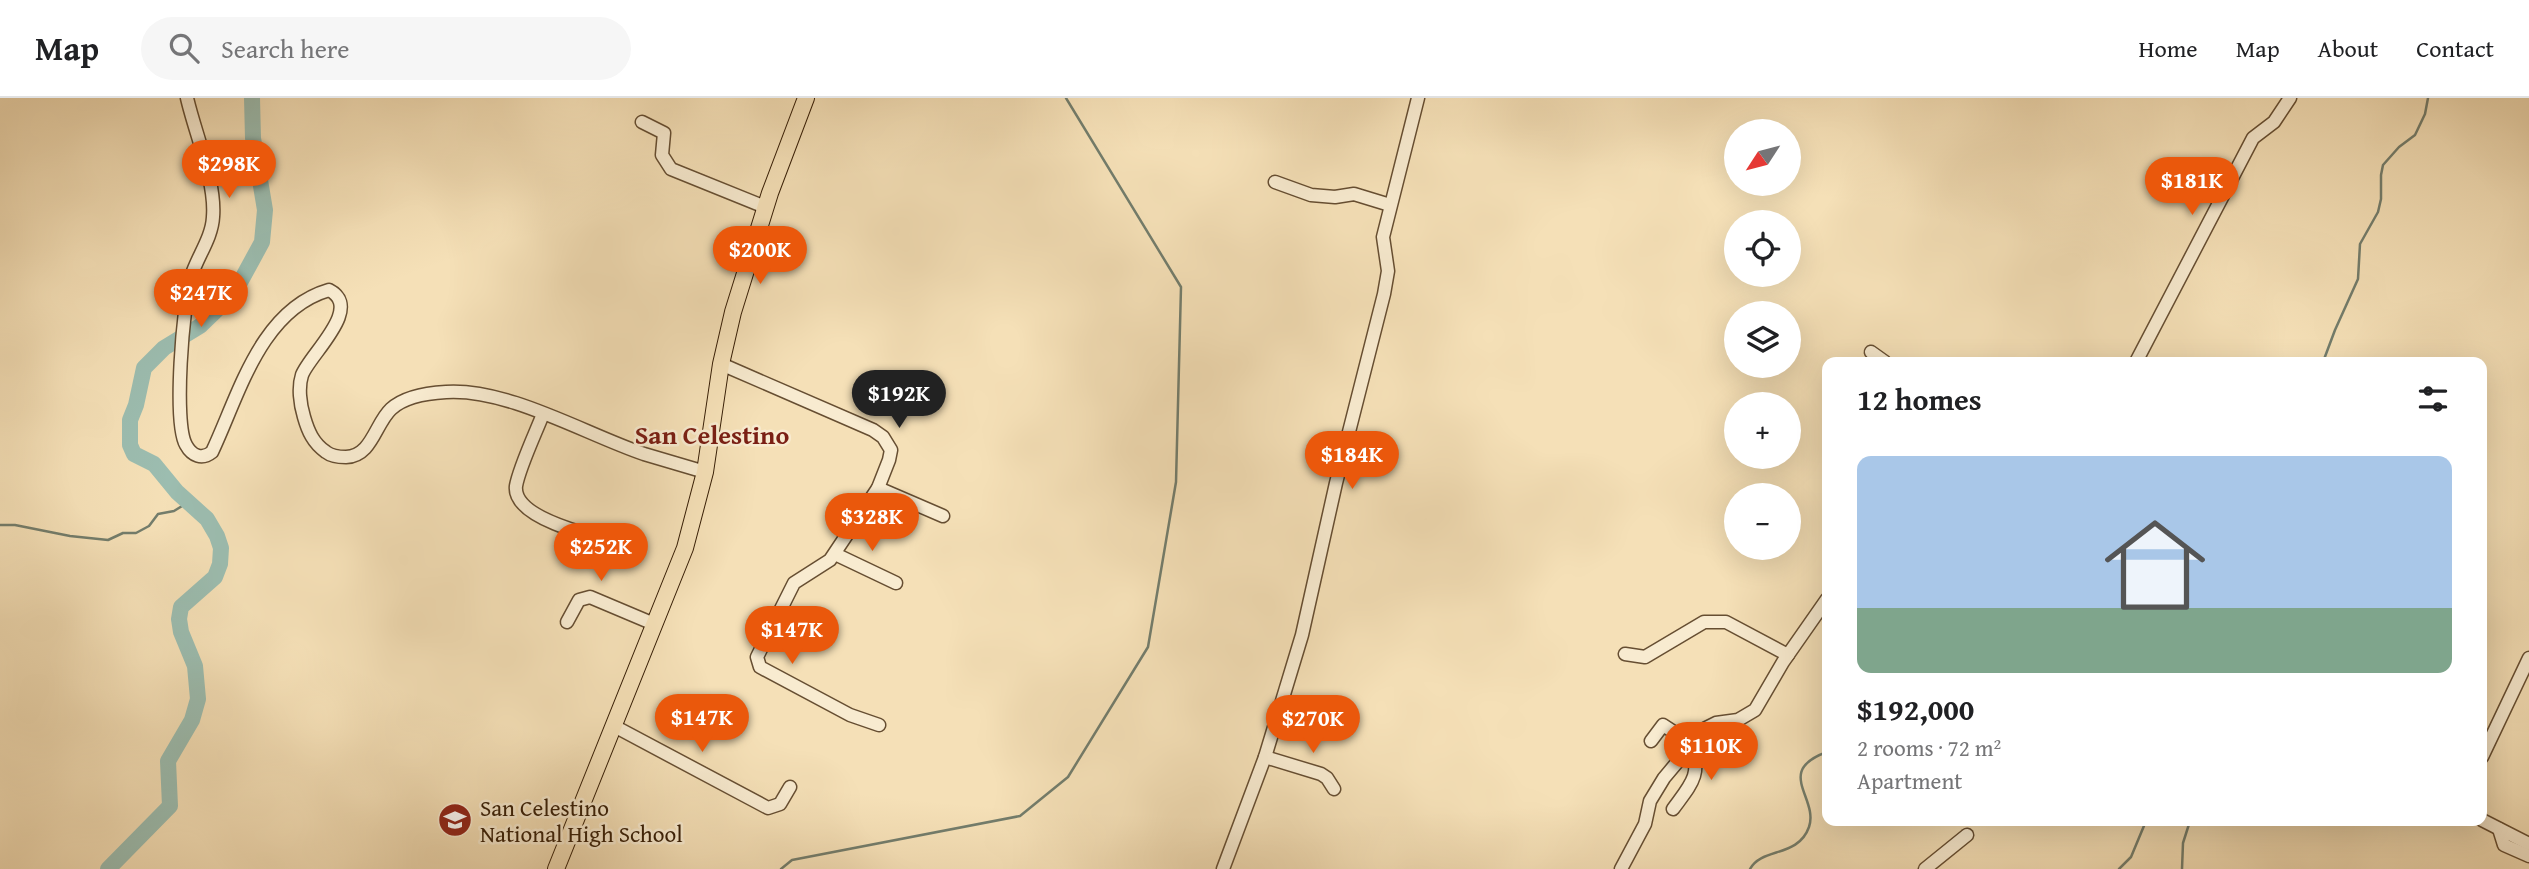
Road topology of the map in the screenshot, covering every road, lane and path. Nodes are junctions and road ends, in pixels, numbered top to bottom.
1 (187, 98) edge
2 (806, 98) edge
3 (1418, 98) edge
4 (2290, 98) edge
5 (642, 122) dead end
6 (1275, 182) dead end
7 (1390, 205) junction
8 (765, 207) junction
9 (1871, 352) dead end
10 (1878, 357) edge
11 (2139, 357) edge
12 (721, 364) junction
13 (543, 414) junction
14 (705, 472) junction
15 (878, 488) junction
16 (943, 516) dead end
17 (625, 544) dead end
18 (835, 554) junction
19 (895, 583) dead end
20 (1822, 605) edge
21 (567, 622) dead end
22 (654, 624) junction
23 (1625, 654) dead end
24 (1788, 655) junction
25 (2529, 658) edge
26 (879, 725) dead end
27 (614, 726) junction
28 (1651, 741) dead end
29 (1692, 744) junction
30 (2487, 746) edge
31 (1265, 757) junction
32 (790, 787) dead end
33 (1334, 789) dead end
34 (1674, 809) dead end
35 (2487, 823) edge
36 (2499, 829) junction
37 (1967, 835) dead end
38 (2529, 844) edge
39 (2529, 856) edge
40 (556, 869) edge
41 (1223, 869) edge
42 (1621, 869) edge
43 (1926, 869) edge

1 - 13 street
2 - 8 main road
3 - 7 street
4 - 11 street
5 - 8 street
6 - 7 street
7 - 31 street
8 - 12 main road
9 - 10 street
12 - 14 main road
12 - 15 street
13 - 14 street
13 - 17 street
14 - 22 main road
15 - 16 street
15 - 18 street
18 - 19 street
18 - 26 street
20 - 24 street
21 - 22 street
22 - 27 main road
23 - 24 street
24 - 29 street
25 - 30 street
27 - 32 street
27 - 40 main road
28 - 29 street
29 - 34 street
29 - 42 street
31 - 33 street
31 - 41 street
35 - 36 street
36 - 38 street
36 - 39 street
37 - 43 street

